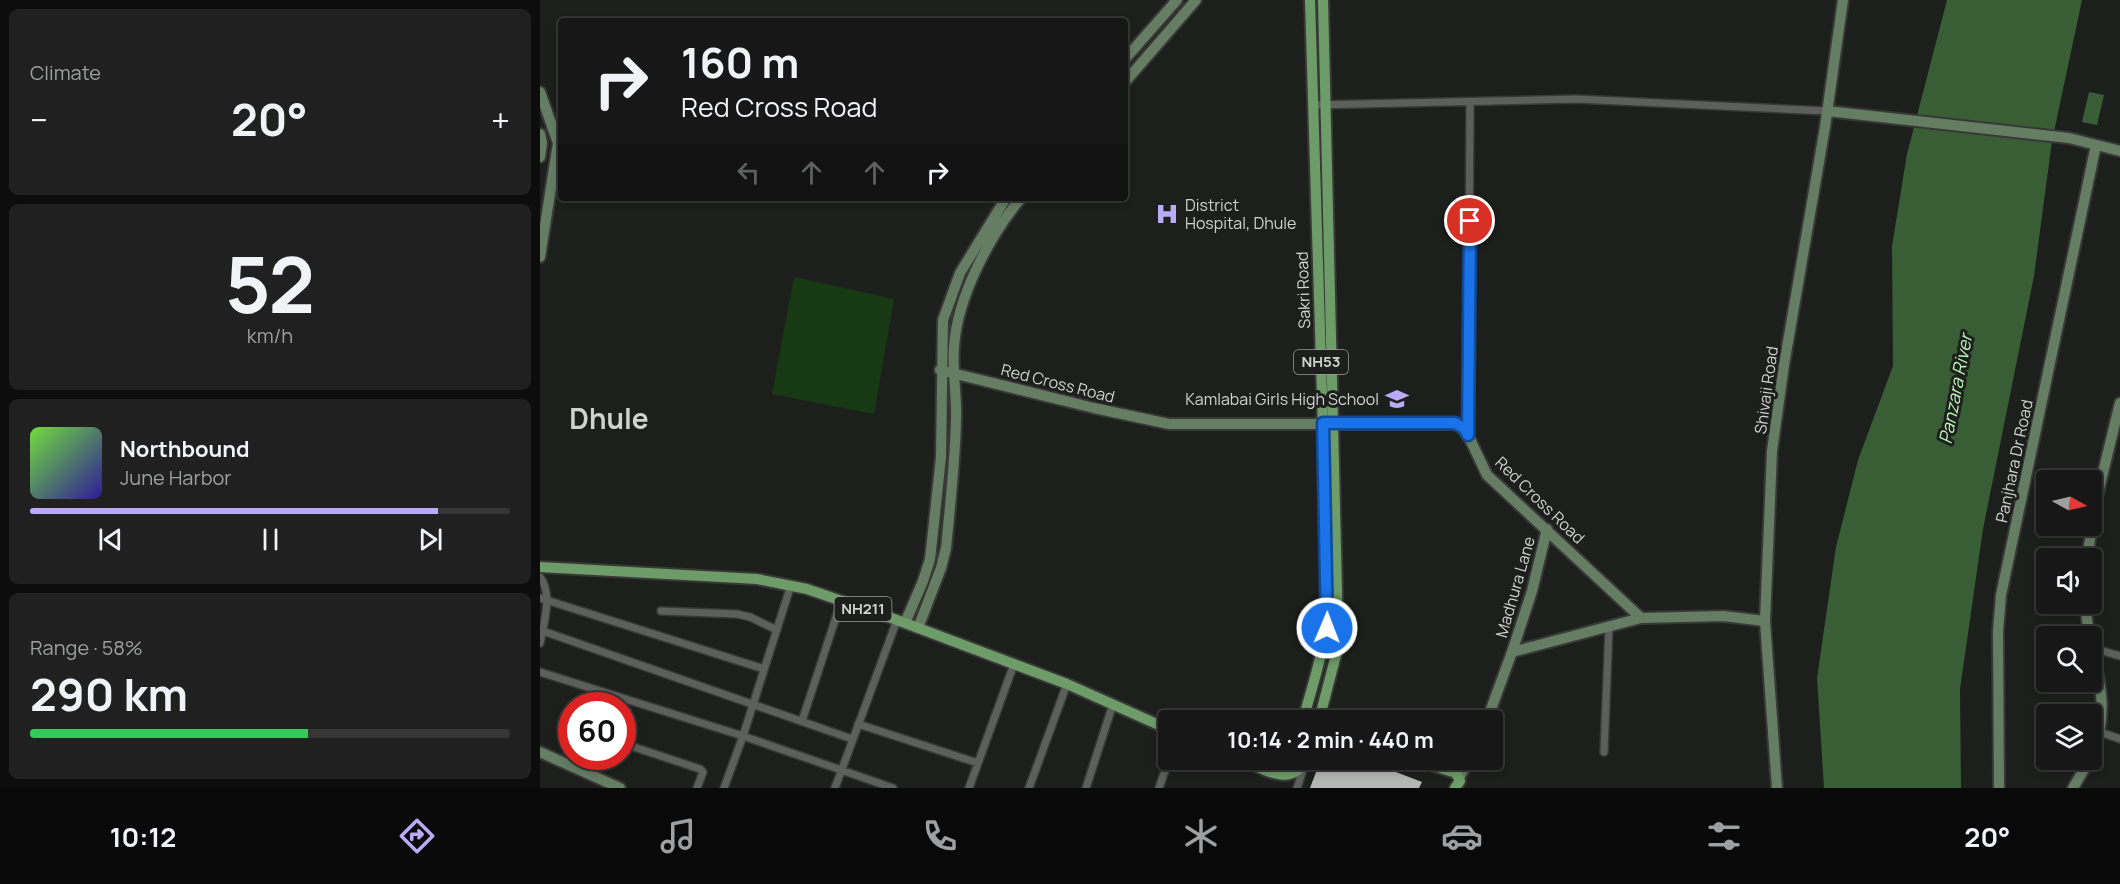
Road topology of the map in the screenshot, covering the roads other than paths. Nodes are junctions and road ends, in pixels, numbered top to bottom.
1 (1177, 0) edge
2 (1196, 0) edge
3 (1310, 0) edge
4 (1323, 0) edge
5 (1843, 0) edge
6 (1128, 56) edge
7 (1128, 79) edge
8 (540, 92) edge
9 (1470, 102) junction
10 (1313, 105) junction
11 (1326, 105) junction
12 (1827, 111) junction
13 (558, 140) edge
14 (558, 143) edge
15 (2096, 145) junction
16 (541, 148) edge
17 (558, 149) edge
18 (2120, 151) edge
19 (1004, 201) edge
20 (1019, 201) edge
21 (540, 257) edge
22 (940, 370) junction
23 (954, 373) junction
24 (2120, 404) edge
25 (1328, 423) junction
26 (1468, 435) junction
27 (1547, 529) junction
28 (2089, 548) edge
29 (540, 567) edge
30 (540, 577) edge
31 (791, 585) junction
32 (543, 599) edge
33 (841, 602) junction
34 (661, 611) dead end
35 (1641, 618) junction
36 (901, 621) junction
37 (1765, 621) junction
38 (1609, 627) junction
39 (918, 628) junction
40 (541, 630) edge
41 (777, 630) junction
42 (540, 643) edge
43 (2102, 650) edge
44 (1512, 652) junction
45 (2120, 656) edge
46 (1014, 664) junction
47 (764, 669) junction
48 (540, 672) edge
49 (1067, 684) junction
50 (2101, 692) edge
51 (753, 704) junction
52 (1113, 704) junction
53 (1306, 710) edge
54 (1322, 710) edge
55 (1490, 710) edge
56 (2102, 711) edge
57 (802, 721) junction
58 (858, 724) junction
59 (1158, 724) edge
60 (2102, 733) edge
61 (743, 736) junction
62 (2120, 738) edge
63 (852, 739) junction
64 (636, 748) edge
65 (540, 752) edge
66 (1604, 752) dead end
67 (978, 763) junction
68 (841, 770) junction
69 (1166, 770) edge
70 (1264, 770) edge
71 (1301, 770) edge
72 (1303, 770) edge
73 (1449, 770) edge
74 (1464, 770) edge
75 (2083, 770) edge
76 (1460, 776) junction
77 (620, 788) edge
78 (697, 788) edge
79 (724, 788) edge
80 (835, 788) edge
81 (893, 788) edge
82 (969, 788) edge
83 (1029, 788) edge
84 (1086, 788) edge
85 (1159, 788) edge
86 (1297, 788) edge
87 (1455, 788) edge
88 (1777, 788) edge
89 (1999, 788) edge
90 (2073, 788) edge

1 - 6 street
2 - 7 street
3 - 10 main road, Sakri Road / NH53
4 - 11 main road
5 - 12 street, Shivaji Road
8 - 13 street
9 - 11 street
9 - 12 street
9 - 26 street
10 - 11 street
10 - 25 main road, Sakri Road / NH53
11 - 25 main road
12 - 15 street
12 - 37 street, Shivaji Road
14 - 16 street
15 - 18 street
15 - 89 street, Panjhara Dr Road
17 - 21 street
19 - 22 street
20 - 23 street
22 - 23 street, Red Cross Road
22 - 36 street
23 - 25 street, Red Cross Road
23 - 39 street
24 - 28 street
25 - 26 street, Red Cross Road
25 - 53 main road, Sakri Road / NH53
25 - 54 main road
26 - 27 street, Red Cross Road
27 - 35 street, Red Cross Road
27 - 44 street, Madhura Lane
29 - 31 main road, NH211
30 - 32 street
31 - 33 main road, NH211
31 - 41 street
32 - 40 street
32 - 47 street
33 - 36 main road, NH211
33 - 57 street
34 - 41 street
35 - 37 street
35 - 38 street
36 - 39 main road, NH211
36 - 58 street
37 - 88 street, Shivaji Road
38 - 44 street
38 - 66 street
39 - 46 main road, NH211
40 - 42 street
40 - 51 street
41 - 47 street
43 - 45 street
44 - 55 street, Madhura Lane
46 - 49 main road, NH211
46 - 67 street
47 - 51 street
48 - 61 street
49 - 52 main road, NH211
49 - 83 street
50 - 56 street
51 - 57 street
51 - 61 street
52 - 59 main road, NH211
52 - 84 street
57 - 63 street
58 - 63 street
58 - 67 street
60 - 62 street
61 - 68 street
61 - 79 street
63 - 68 street
64 - 78 street
65 - 77 street
67 - 82 street
68 - 80 street
68 - 81 street
69 - 85 street
70 - 71 main road
72 - 86 street
73 - 76 main road
74 - 76 street
75 - 90 street
76 - 87 main road

